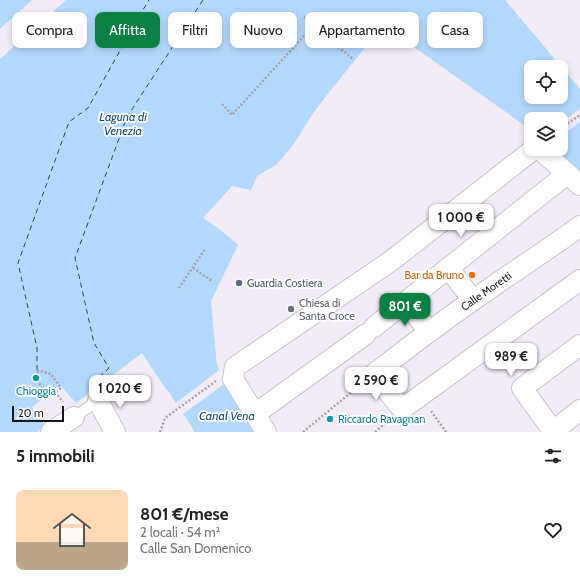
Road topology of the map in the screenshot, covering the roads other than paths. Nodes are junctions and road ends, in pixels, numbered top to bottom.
1 (525, 156) edge
2 (547, 156) edge
3 (574, 179) edge
4 (580, 226) edge
5 (449, 268) junction
6 (580, 280) edge
7 (473, 300) junction
8 (406, 302) junction
9 (429, 332) junction
10 (580, 345) edge
11 (98, 401) joint
12 (580, 410) edge
13 (255, 414) junction
14 (74, 417) joint
15 (51, 432) edge
16 (115, 432) edge
17 (266, 432) edge
18 (552, 432) edge

1 - 13 street
2 - 3 street
3 - 5 street
4 - 7 street, Calle Moretti
5 - 7 street
5 - 8 street
6 - 9 street, Calle Moretti
7 - 9 street, Calle Moretti
8 - 9 street
8 - 13 street
10 - 18 street
11 - 14 lane
11 - 16 street
12 - 18 street
13 - 17 street
14 - 15 street

